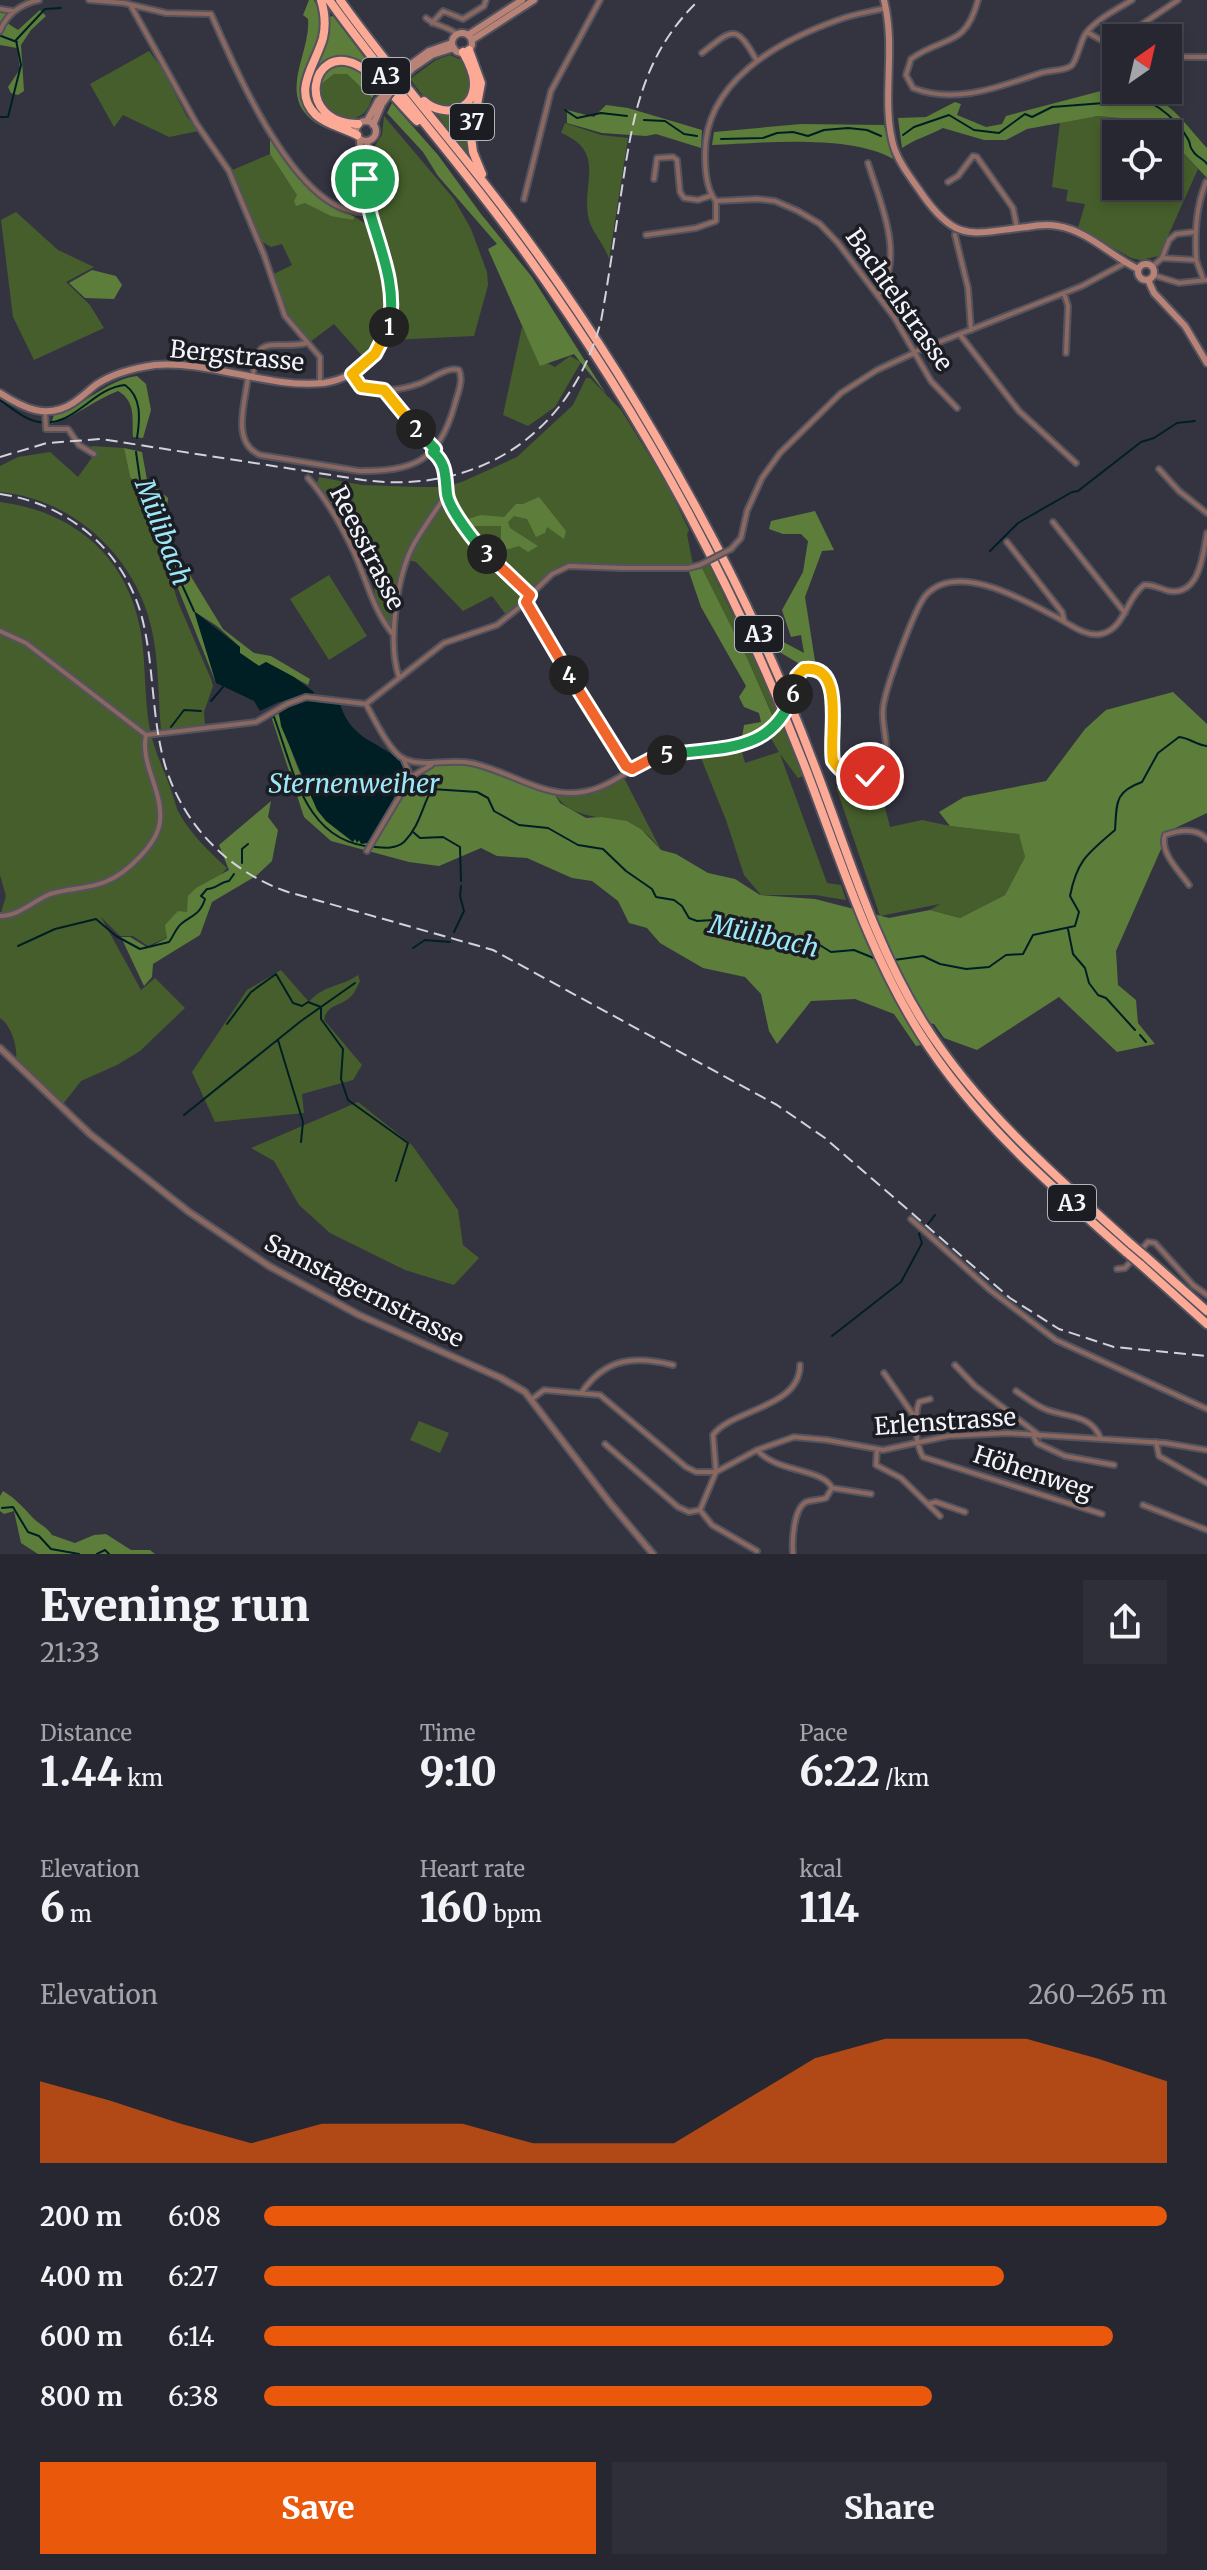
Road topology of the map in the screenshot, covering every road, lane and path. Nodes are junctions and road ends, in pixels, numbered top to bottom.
1 (39, 0) edge
2 (89, 0) edge
3 (321, 0) edge
4 (329, 0) edge
5 (340, 0) edge
6 (486, 0) edge
7 (522, 0) edge
8 (534, 0) edge
9 (600, 0) edge
10 (978, 0) edge
11 (1132, 0) edge
12 (1178, 0) edge
13 (885, 4) edge
14 (131, 6) junction
15 (0, 9) edge
16 (14, 11) junction
17 (426, 18) dead end
18 (432, 23) junction
19 (1142, 24) edge
20 (0, 31) edge
21 (1087, 32) junction
22 (457, 34) junction
23 (1102, 40) edge
24 (463, 45) junction
25 (702, 53) dead end
26 (1182, 56) edge
27 (1207, 57) edge
28 (757, 61) junction
29 (407, 87) junction
30 (366, 123) junction
31 (361, 138) junction
32 (446, 150) junction
33 (868, 163) dead end
34 (654, 179) dead end
35 (948, 182) dead end
36 (1206, 182) edge
37 (492, 192) junction
38 (711, 196) junction
39 (524, 199) dead end
40 (716, 201) junction
41 (370, 211) junction
42 (1017, 228) junction
43 (1194, 232) junction
44 (646, 235) dead end
45 (955, 235) dead end
46 (1118, 257) junction
47 (1162, 258) junction
48 (1196, 260) junction
49 (1126, 263) junction
50 (1138, 269) junction
51 (1108, 270) junction
52 (1151, 274) junction
53 (1205, 280) edge
54 (1064, 293) junction
55 (877, 295) junction
56 (971, 330) junction
57 (961, 336) junction
58 (307, 343) junction
59 (914, 353) junction
60 (1066, 353) dead end
61 (1207, 363) edge
62 (352, 374) junction
63 (251, 376) junction
64 (320, 383) junction
65 (384, 390) junction
66 (0, 393) edge
67 (957, 408) dead end
68 (45, 411) junction
69 (434, 450) junction
70 (94, 454) dead end
71 (1076, 463) dead end
72 (1159, 469) dead end
73 (308, 478) dead end
74 (447, 494) junction
75 (1207, 513) edge
76 (1053, 522) dead end
77 (1207, 533) edge
78 (1007, 542) dead end
79 (530, 595) junction
80 (526, 602) junction
81 (1125, 613) junction
82 (1064, 621) junction
83 (0, 631) edge
84 (393, 634) junction
85 (399, 677) junction
86 (366, 704) junction
87 (146, 735) junction
88 (403, 758) junction
89 (433, 764) junction
90 (632, 769) junction
91 (411, 777) junction
92 (1207, 839) edge
93 (367, 851) dead end
94 (1189, 885) dead end
95 (864, 912) junction
96 (0, 916) edge
97 (0, 1048) edge
98 (911, 1219) dead end
99 (1142, 1260) junction
100 (1117, 1269) dead end
101 (1207, 1295) edge
102 (1207, 1311) edge
103 (1207, 1324) edge
104 (673, 1365) dead end
105 (800, 1365) dead end
106 (955, 1365) dead end
107 (884, 1373) dead end
108 (1016, 1391) dead end
109 (582, 1392) junction
110 (532, 1399) junction
111 (930, 1399) dead end
112 (1207, 1409) edge
113 (917, 1421) junction
114 (1033, 1435) junction
115 (1040, 1436) junction
116 (1101, 1439) junction
117 (919, 1442) junction
118 (1156, 1442) junction
119 (605, 1444) dead end
120 (877, 1449) junction
121 (757, 1450) junction
122 (1207, 1450) edge
123 (1114, 1465) dead end
124 (716, 1472) junction
125 (1207, 1483) edge
126 (832, 1488) junction
127 (871, 1494) dead end
128 (928, 1504) junction
129 (1143, 1505) dead end
130 (700, 1510) junction
131 (965, 1512) dead end
132 (1102, 1514) dead end
133 (940, 1516) dead end
134 (1207, 1530) edge
135 (757, 1551) dead end
136 (653, 1554) edge
137 (793, 1554) edge

1 - 16 street
2 - 14 street
3 - 31 highway
4 - 32 highway, A3
5 - 29 highway, A3
6 - 18 street
7 - 24 main road, Bergstrasse
8 - 24 main road, Bergstrasse
9 - 39 street
10 - 21 street
11 - 21 street
12 - 19 street
13 - 28 street
13 - 42 main road
14 - 41 street
14 - 58 street
15 - 16 street
16 - 20 street
17 - 18 street
18 - 22 street
21 - 23 street
22 - 24 main road
22 - 24 main road
24 - 29 highway
24 - 30 main road, Bergstrasse, bridge
24 - 37 highway, 37
25 - 28 street
26 - 27 street
28 - 38 street
29 - 37 highway, A3
30 - 31 main road, Bergstrasse
30 - 31 main road, Bergstrasse
30 - 32 highway
31 - 41 main road, Bergstrasse
32 - 95 highway, A3
33 - 55 street
34 - 38 street
35 - 42 street
36 - 43 street
37 - 95 highway, A3
38 - 40 street
40 - 44 street
40 - 55 street, Bachtelstrasse
41 - 62 main road, Bergstrasse
42 - 46 main road
43 - 47 street
43 - 48 street
45 - 56 street
46 - 49 main road
46 - 51 street
47 - 48 street
47 - 52 street
48 - 53 street
49 - 50 main road
49 - 51 street
50 - 52 main road
50 - 52 main road
51 - 54 street
52 - 53 street
52 - 61 main road
54 - 56 street
54 - 60 street
55 - 59 street, Bachtelstrasse
56 - 57 street
57 - 59 street
57 - 71 street
58 - 63 street
58 - 64 street
59 - 67 street, Bachtelstrasse
59 - 79 street, bridge
62 - 64 main road, Bergstrasse
62 - 65 street
63 - 64 main road, Bergstrasse
63 - 68 main road, Bergstrasse
63 - 69 street
65 - 69 street
65 - 69 street
66 - 68 main road
68 - 70 street
69 - 74 street, bridge
72 - 75 street
73 - 84 street, Reesstrasse
74 - 79 street
74 - 84 street
76 - 81 street
77 - 81 street
78 - 82 street
79 - 80 street
80 - 85 street
80 - 90 street
81 - 82 street
82 - 90 street, bridge
83 - 87 street
84 - 85 street
85 - 86 street
86 - 87 street
86 - 88 street
87 - 96 street
88 - 89 street
88 - 91 street
89 - 90 street
89 - 91 street
91 - 93 street
92 - 94 street
95 - 99 highway, A3, bridge
97 - 110 street, Samstagernstrasse
98 - 112 street
99 - 102 highway, A3
99 - 103 highway, A3
100 - 101 street
104 - 109 street
105 - 124 street
106 - 115 street
107 - 113 street
108 - 116 street
109 - 110 street
109 - 124 street
110 - 136 street, Samstagernstrasse
111 - 113 street
113 - 117 street
114 - 115 street, Erlenstrasse
114 - 117 street, Erlenstrasse
114 - 123 street
115 - 116 street, Erlenstrasse
116 - 118 street, Erlenstrasse
117 - 120 street, Erlenstrasse
117 - 132 street, Höhenweg
118 - 122 street, Erlenstrasse
118 - 125 street
119 - 130 street
120 - 121 street, Erlenstrasse
120 - 128 street
121 - 124 street, Erlenstrasse
121 - 126 street
124 - 130 street
126 - 127 street
126 - 137 street
128 - 131 street
128 - 133 street
129 - 134 street
130 - 135 street

